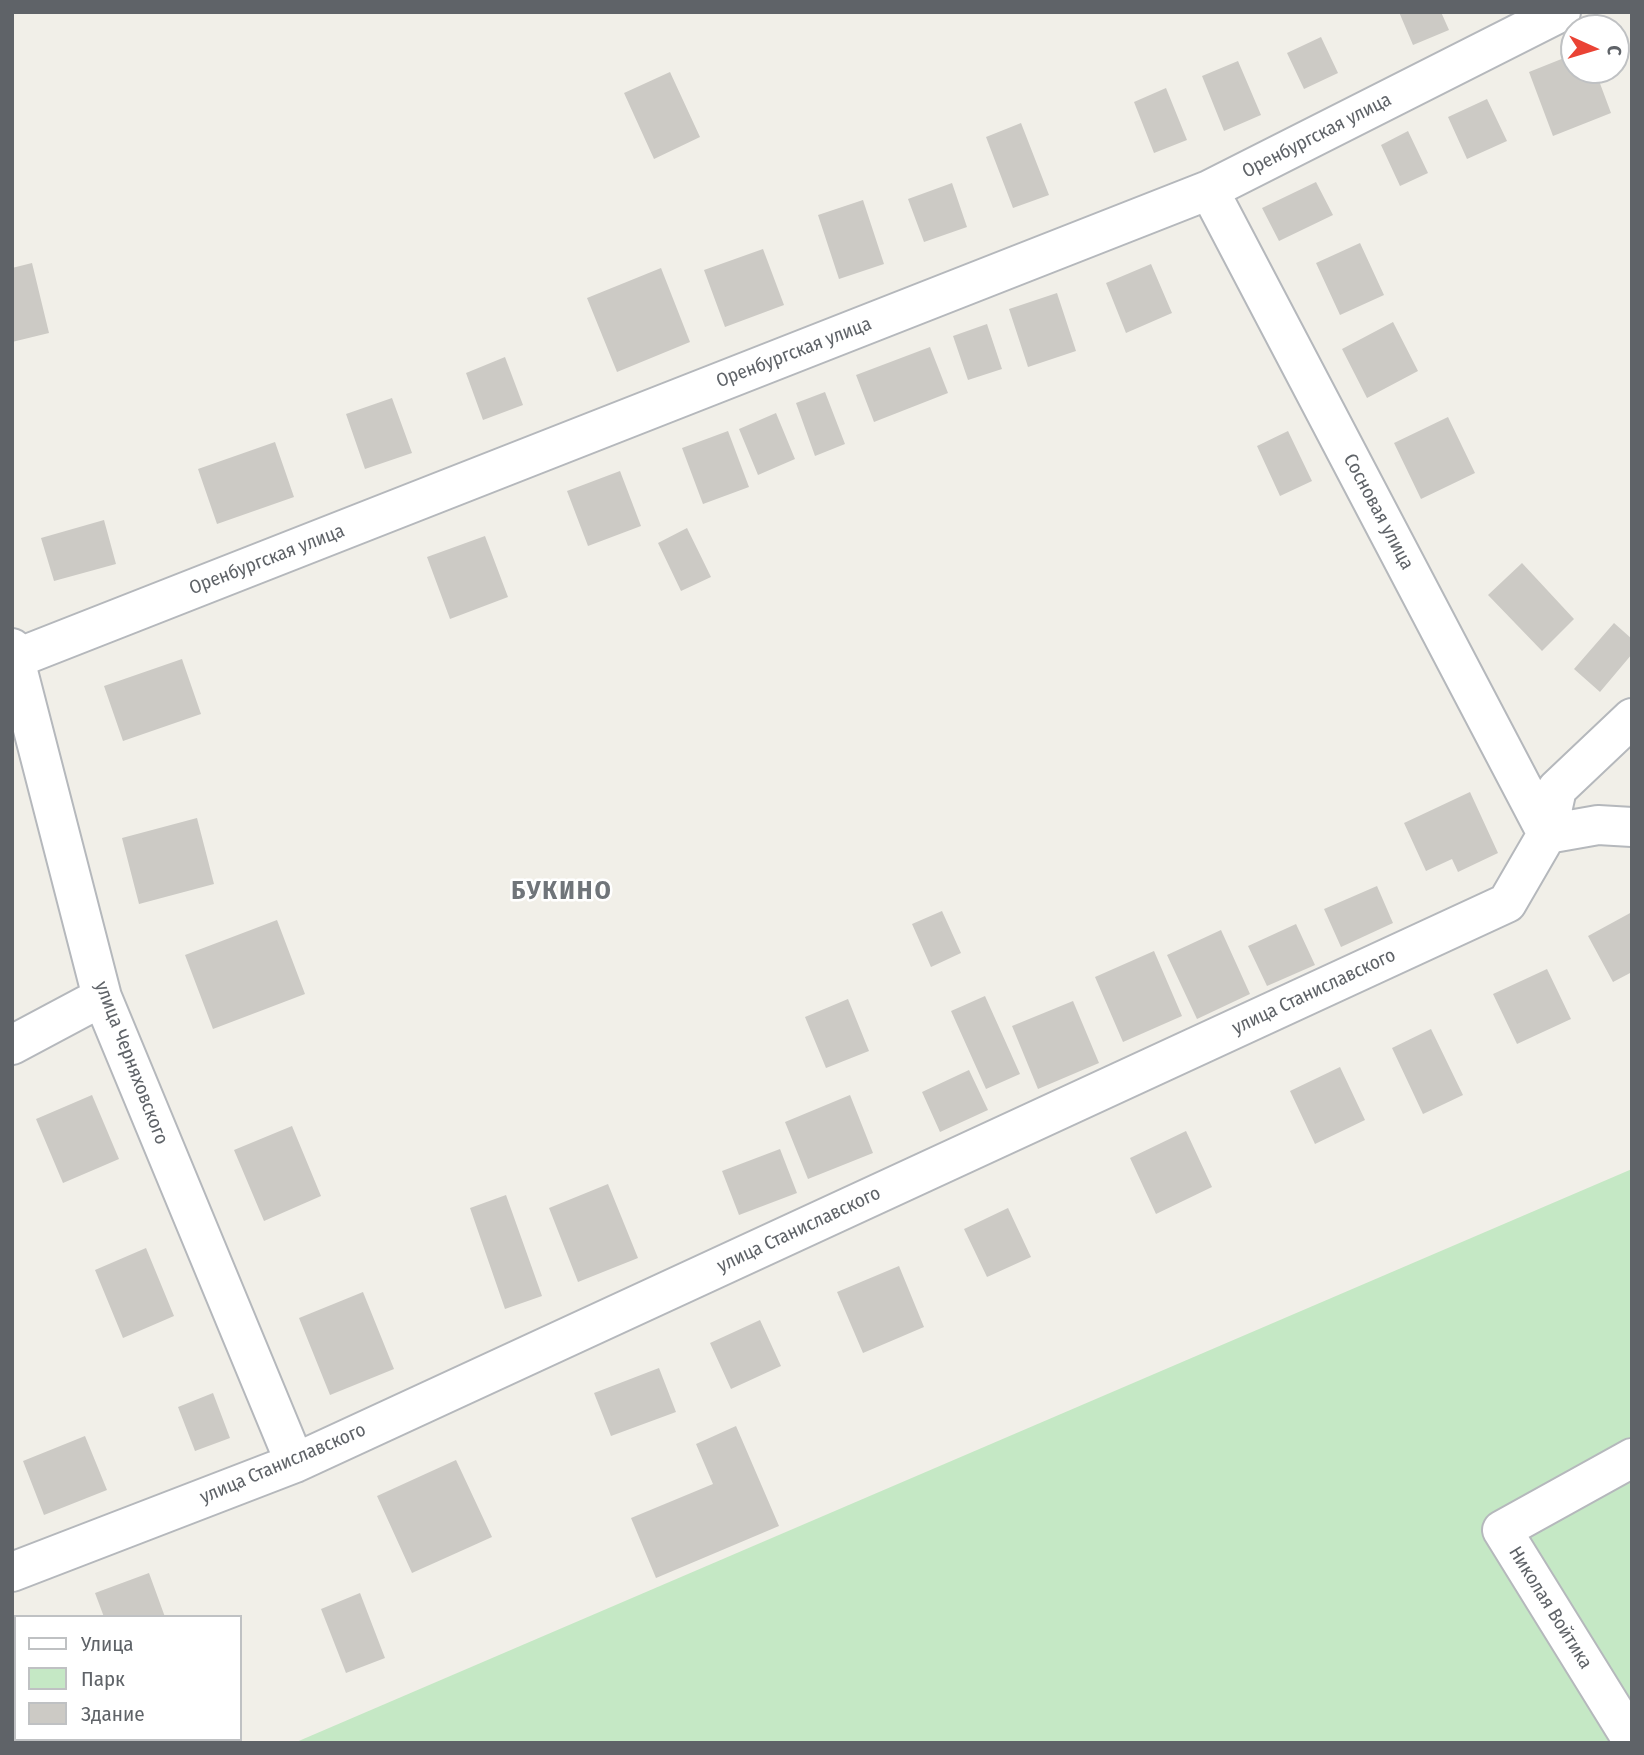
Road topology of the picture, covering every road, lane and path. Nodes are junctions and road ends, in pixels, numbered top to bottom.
1 (1561, 12) edge
2 (1209, 190) junction
3 (13, 656) edge
4 (1632, 718) edge
5 (1632, 827) edge
6 (1547, 834) junction
7 (102, 997) junction
8 (12, 1045) edge
9 (1632, 1458) edge
10 (295, 1463) junction
11 (12, 1572) edge
12 (1632, 1741) edge

1 - 2 street, Оренбургская улица
2 - 3 street, Оренбургская улица
2 - 6 street, Сосновая улица
3 - 7 street, улица Черняховского
4 - 6 street, улица Станиславского
5 - 6 street
6 - 10 street, улица Станиславского
7 - 8 street
7 - 10 street, улица Черняховского
9 - 12 street, Николая Войтика
10 - 11 street, улица Станиславского

